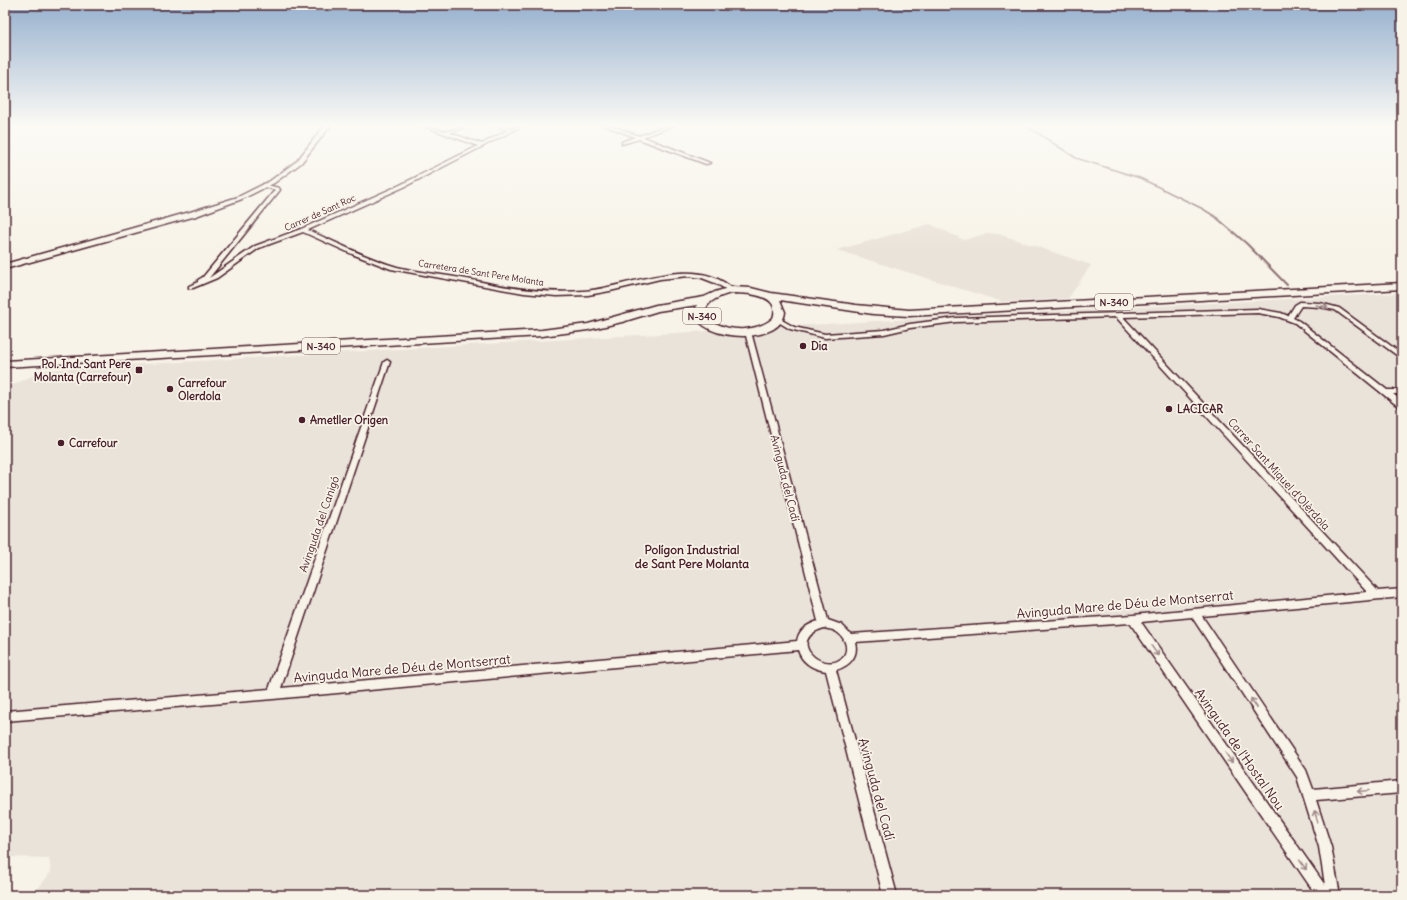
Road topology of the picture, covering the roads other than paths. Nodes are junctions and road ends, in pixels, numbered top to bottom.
1 (292, 167) edge
2 (439, 167) edge
3 (265, 185) junction
4 (303, 230) junction
5 (5, 267) edge
6 (1402, 286) edge
7 (731, 290) junction
8 (767, 296) junction
9 (706, 300) junction
10 (826, 304) junction
11 (635, 315) junction
12 (1118, 315) junction
13 (702, 316) junction
14 (779, 316) junction
15 (1290, 318) junction
16 (748, 332) junction
17 (1402, 357) edge
18 (387, 362) dead end
19 (5, 364) edge
20 (1387, 392) junction
21 (1402, 392) edge
22 (1402, 405) edge
23 (1402, 593) edge
24 (1375, 595) junction
25 (1195, 614) junction
26 (1133, 619) junction
27 (824, 624) junction
28 (849, 638) junction
29 (801, 645) junction
30 (830, 667) junction
31 (273, 694) junction
32 (5, 716) edge
33 (1402, 787) edge
34 (1310, 795) junction
35 (890, 895) edge
36 (1324, 895) edge
37 (1333, 895) edge

1 - 3 street
2 - 4 street, Carrer de Sant Roc
3 - 4 street, Carrer de Sant Roc
3 - 5 street
4 - 7 street, Carretera de Sant Pere Molanta
6 - 10 main road, N-340
7 - 8 main road, N-340
7 - 9 main road, N-340
8 - 10 main road, N-340
8 - 14 main road
9 - 11 main road, N-340
9 - 13 main road, N-340
10 - 14 main road, N-340
11 - 13 main road, N-340
11 - 19 main road, N-340
12 - 14 street
12 - 15 street
12 - 24 street, Carrer Sant Miquel d'Olèrdola
13 - 16 main road, N-340
14 - 16 main road, N-340
15 -> 17 street
15 - 20 street
16 - 27 street, Avinguda del Cadí
18 - 31 street, Avinguda del Canigó
20 - 21 street
20 - 22 street
23 - 24 street, Avinguda Mare de Déu de Montserrat
24 - 25 street, Avinguda Mare de Déu de Montserrat
25 - 26 street, Avinguda Mare de Déu de Montserrat
34 -> 25 street
26 - 28 street, Avinguda Mare de Déu de Montserrat
26 -> 36 street, Avinguda de l'Hostal Nou
27 - 28 street
27 - 29 street
28 - 30 street
29 - 30 street
29 - 31 street, Avinguda Mare de Déu de Montserrat
30 - 35 street, Avinguda del Cadí
31 - 32 street, Avinguda Mare de Déu de Montserrat
33 -> 34 street
37 -> 34 street

